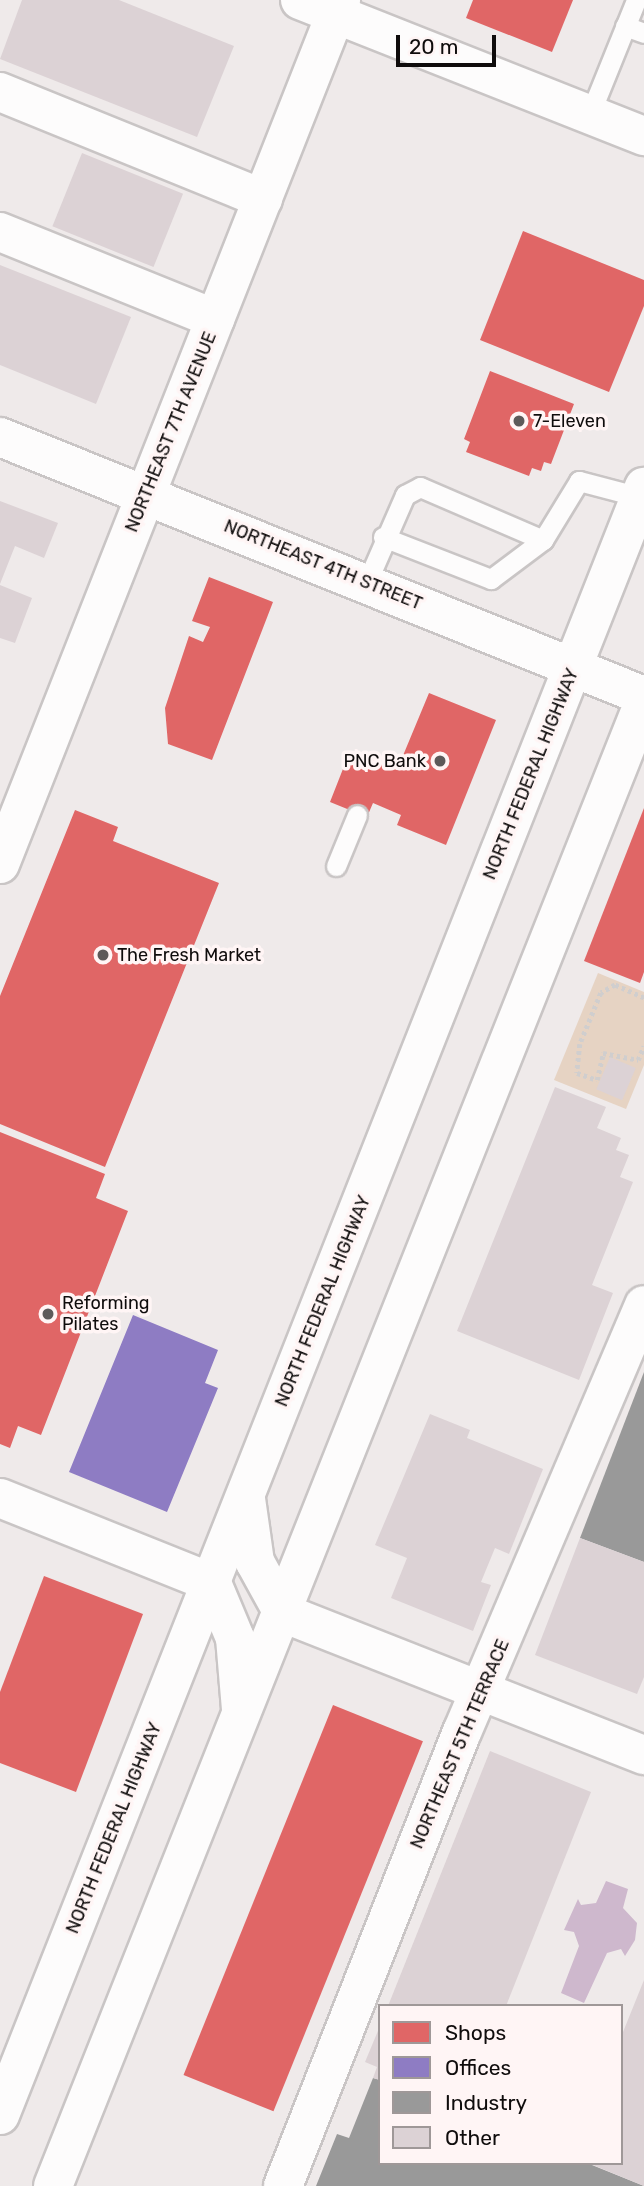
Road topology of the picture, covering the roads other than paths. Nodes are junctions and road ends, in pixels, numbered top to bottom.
1 (300, 0) edge
2 (636, 0) edge
3 (339, 7) edge
4 (625, 26) junction
5 (644, 33) edge
6 (0, 92) edge
7 (590, 114) junction
8 (644, 136) edge
9 (263, 199) junction
10 (0, 232) edge
11 (215, 319) junction
12 (0, 437) edge
13 (642, 492) edge
14 (146, 495) junction
15 (383, 537) junction
16 (543, 540) junction
17 (367, 582) junction
18 (574, 667) junction
19 (644, 696) edge
20 (644, 702) edge
21 (357, 815) dead end
22 (0, 864) edge
23 (336, 866) dead end
24 (644, 1305) edge
25 (245, 1497) junction
26 (0, 1498) edge
27 (212, 1583) junction
28 (283, 1613) junction
29 (480, 1692) junction
30 (242, 1715) junction
31 (644, 1755) edge
32 (0, 2115) edge
33 (53, 2186) edge
34 (283, 2186) edge

1 - 3 street
2 - 4 lane
3 - 7 street
3 - 9 street, NORTHEAST 7TH AVENUE
4 - 5 lane
4 - 7 lane
6 - 9 street
7 - 8 street
9 - 11 street, NORTHEAST 7TH AVENUE
10 - 11 street
11 - 14 street, NORTHEAST 7TH AVENUE
12 - 14 street, NORTHEAST 4TH STREET
13 - 16 lane
13 - 18 street, NORTH FEDERAL HIGHWAY
14 - 17 street, NORTHEAST 4TH STREET
14 - 22 street, NORTHEAST 7TH AVENUE
15 - 16 lane
15 - 16 lane
15 - 17 lane
17 - 18 street, NORTHEAST 4TH STREET
18 - 19 street, NORTHEAST 4TH STREET
18 - 25 street, NORTH FEDERAL HIGHWAY
20 - 28 street
21 - 23 lane
24 - 29 street, NORTHEAST 5TH TERRACE
25 - 27 street, NORTH FEDERAL HIGHWAY
25 - 28 street
26 - 27 street
27 - 30 street
27 - 32 street, NORTH FEDERAL HIGHWAY
28 - 29 street
28 - 30 street
29 - 31 street
29 - 34 street, NORTHEAST 5TH TERRACE
30 - 33 street

